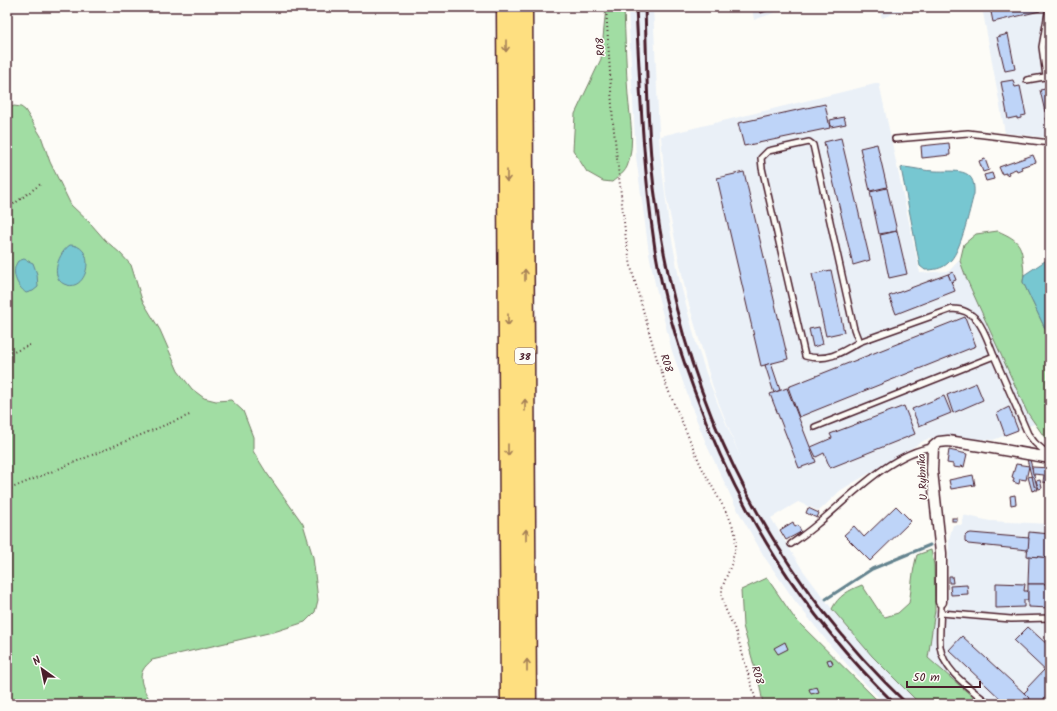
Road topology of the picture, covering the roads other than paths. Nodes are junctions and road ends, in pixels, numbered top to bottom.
1 (506, 7) edge
2 (523, 7) edge
3 (1049, 7) edge
4 (1048, 76) edge
5 (1027, 80) dead end
6 (895, 139) dead end
7 (1050, 143) edge
8 (859, 342) junction
9 (994, 356) junction
10 (815, 427) dead end
11 (933, 447) junction
12 (1050, 457) edge
13 (791, 544) dead end
14 (942, 602) joint
15 (941, 613) junction
16 (1050, 618) edge
17 (510, 704) edge
18 (527, 704) edge
19 (988, 704) edge

1 -> 17 highway, 38
18 -> 2 highway, 38
3 - 4 lane
4 - 5 lane
6 - 7 lane
8 - 8 lane
8 - 9 lane
9 - 10 lane
9 - 12 lane
11 - 12 street, U Rybníka
11 - 13 lane
11 - 14 street, U Rybníka
14 - 15 lane
15 - 16 lane
15 - 19 lane

